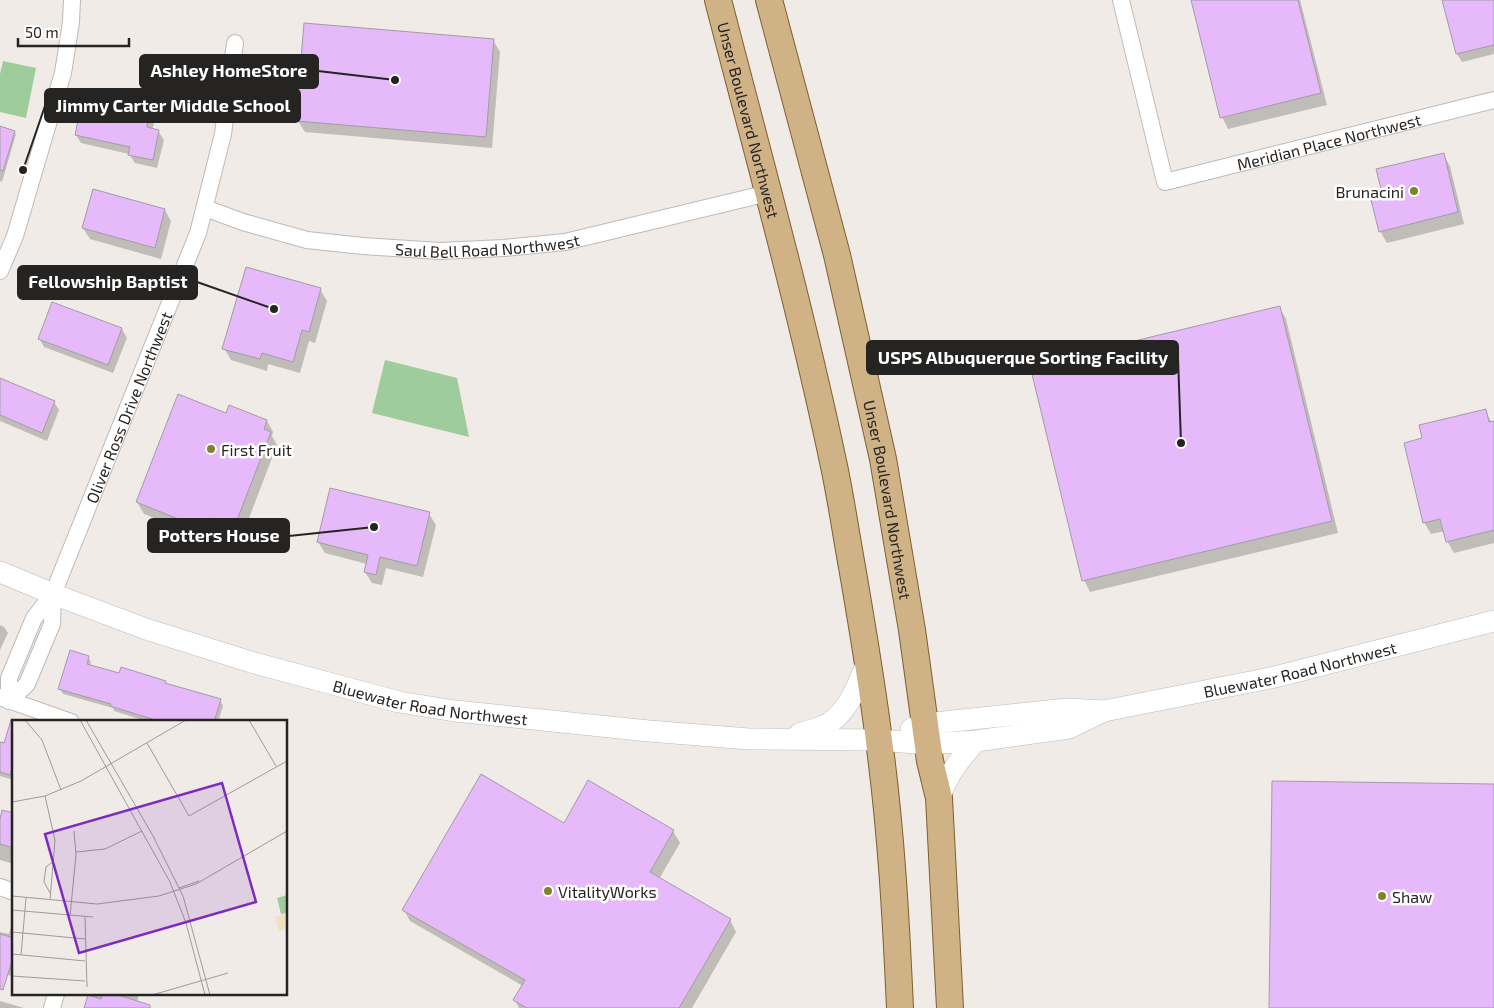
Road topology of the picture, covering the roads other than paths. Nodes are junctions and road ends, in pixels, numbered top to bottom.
1 (72, 0) edge
2 (718, 0) edge
3 (769, 0) edge
4 (1121, 0) edge
5 (235, 43) dead end
6 (1494, 100) edge
7 (768, 192) junction
8 (205, 208) junction
9 (7, 237) edge
10 (0, 271) edge
11 (0, 572) edge
12 (53, 594) junction
13 (1494, 620) edge
14 (868, 660) junction
15 (5, 699) edge
16 (1104, 711) junction
17 (66, 720) edge
18 (926, 734) junction
19 (786, 739) junction
20 (879, 740) junction
21 (976, 741) junction
22 (939, 798) junction
23 (0, 887) edge
24 (12, 891) edge
25 (900, 1008) edge
26 (950, 1008) edge

1 - 9 street
2 - 7 main road, Unser Boulevard Northwest
3 - 18 main road, Unser Boulevard Northwest
4 - 6 street, Meridian Place Northwest
5 - 8 street, Oliver Ross Drive Northwest
7 - 8 street, Saul Bell Road Northwest
7 - 14 main road, Unser Boulevard Northwest
8 - 12 street, Oliver Ross Drive Northwest
9 - 10 street
11 - 12 street, Bluewater Road Northwest
12 - 15 street, Oliver Ross Drive Northwest
12 - 19 street, Bluewater Road Northwest
13 - 16 street, Bluewater Road Northwest
14 - 19 street
14 - 20 main road, Unser Boulevard Northwest
15 - 17 street
16 - 18 street, Bluewater Road Northwest
16 - 21 street, Bluewater Road Northwest
18 - 20 street, Bluewater Road Northwest
18 - 21 street, Bluewater Road Northwest
18 - 22 main road, Unser Boulevard Northwest
19 - 20 street, Bluewater Road Northwest
20 - 25 main road, Unser Boulevard Northwest
21 - 22 street
22 - 26 main road, Unser Boulevard Northwest
23 - 24 street

